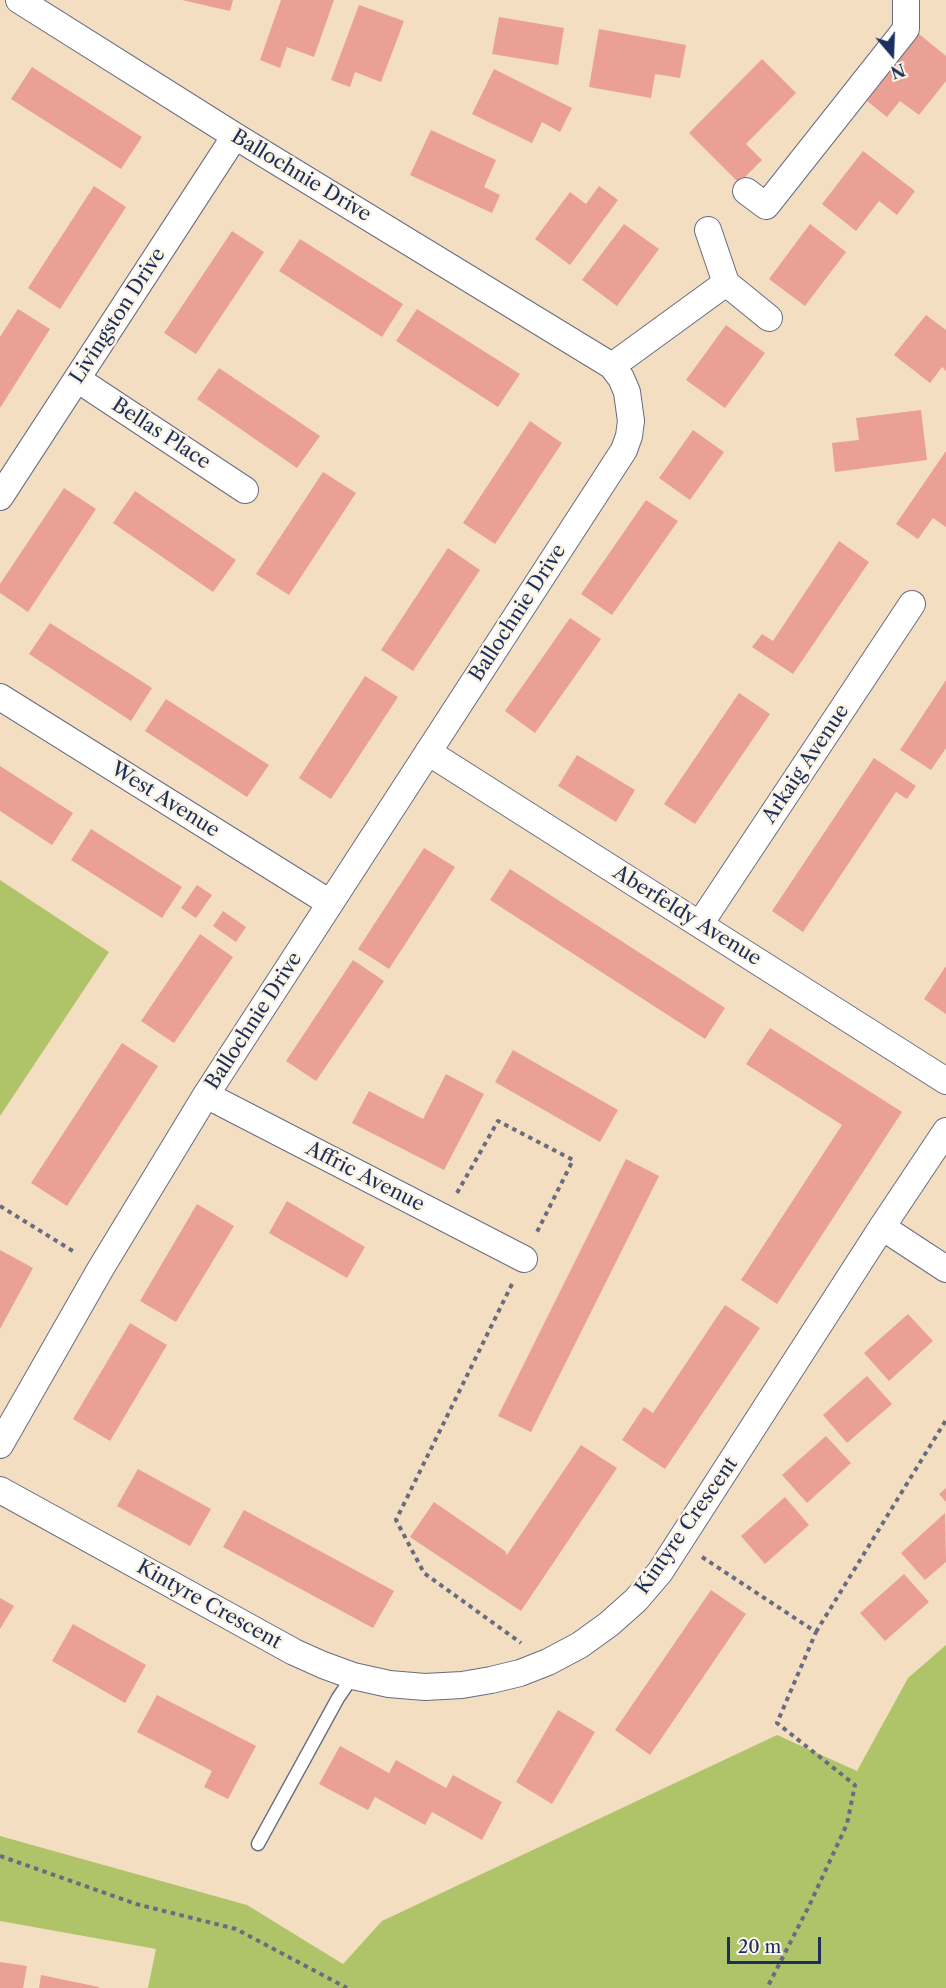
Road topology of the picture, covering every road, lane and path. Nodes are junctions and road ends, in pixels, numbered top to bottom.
1 (19, 0) edge
2 (906, 0) edge
3 (235, 135) junction
4 (746, 191) dead end
5 (708, 230) dead end
6 (726, 283) junction
7 (769, 318) dead end
8 (612, 366) junction
9 (77, 379) junction
10 (245, 490) dead end
11 (0, 497) edge
12 (912, 604) dead end
13 (0, 697) edge
14 (428, 752) junction
15 (330, 903) junction
16 (700, 924) junction
17 (946, 1081) edge
18 (206, 1095) junction
19 (946, 1131) edge
20 (0, 1206) edge
21 (443, 1217) junction
22 (882, 1227) junction
23 (524, 1259) junction
24 (101, 1268) junction
25 (946, 1269) edge
26 (946, 1420) edge
27 (0, 1445) edge
28 (0, 1490) edge
29 (680, 1542) junction
30 (816, 1632) junction
31 (548, 1662) junction
32 (353, 1676) junction
33 (258, 1844) dead end
34 (0, 1856) edge
35 (347, 1988) edge
36 (767, 1988) edge

1 - 3 street, Ballochnie Drive
2 - 4 street
3 - 8 street, Ballochnie Drive
3 - 9 street, Livingston Drive
5 - 6 street
6 - 7 street
6 - 8 street
8 - 14 street, Ballochnie Drive
9 - 10 street, Bellas Place
9 - 11 street, Livingston Drive
12 - 16 street, Arkaig Avenue
13 - 15 street, West Avenue
14 - 15 street, Ballochnie Drive
14 - 16 street, Aberfeldy Avenue
15 - 18 street, Ballochnie Drive
16 - 17 street, Aberfeldy Avenue
18 - 21 street, Affric Avenue
18 - 24 street, Ballochnie Drive
19 - 22 street, Kintyre Crescent
20 - 24 path
21 - 23 street, Affric Avenue
21 - 23 path
22 - 25 street
22 - 29 street, Kintyre Crescent
23 - 31 path
24 - 27 street, Ballochnie Drive
26 - 30 path
28 - 32 street, Kintyre Crescent
29 - 30 path
29 - 31 street, Kintyre Crescent
30 - 36 path
31 - 32 street, Kintyre Crescent
32 - 33 lane
34 - 35 path

